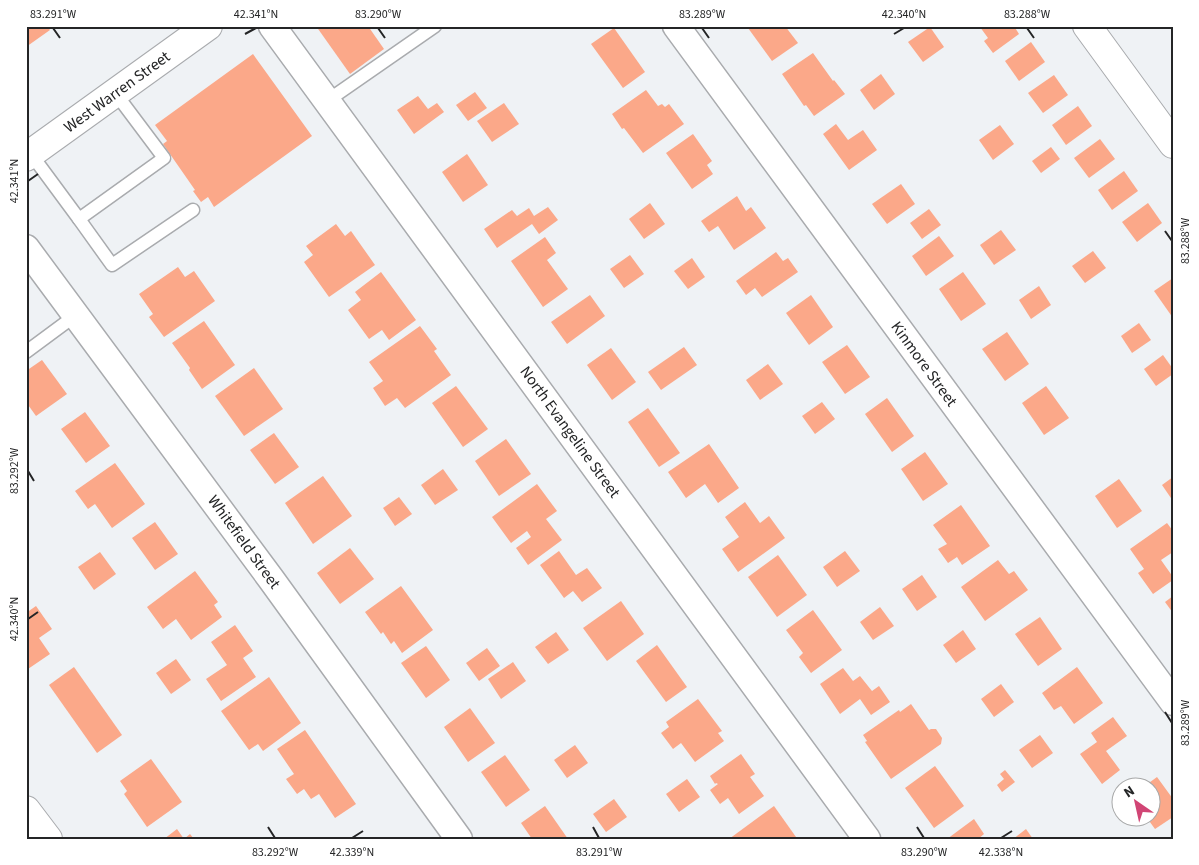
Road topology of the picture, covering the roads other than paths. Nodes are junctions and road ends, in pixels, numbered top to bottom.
1 (208, 26) edge
2 (272, 26) edge
3 (435, 26) edge
4 (676, 26) edge
5 (1087, 26) edge
6 (116, 94) junction
7 (327, 101) junction
8 (1173, 144) edge
9 (29, 156) edge
10 (193, 210) dead end
11 (79, 219) junction
12 (26, 248) edge
13 (76, 316) junction
14 (26, 352) edge
15 (1173, 702) edge
16 (26, 810) edge
17 (48, 839) edge
18 (459, 839) edge
19 (867, 839) edge

1 - 6 main road, West Warren Street
2 - 7 street, North Evangeline Street
3 - 7 lane
4 - 15 street, Kinmore Street
5 - 8 main road
6 - 9 main road, West Warren Street
6 - 11 lane
7 - 19 street, North Evangeline Street
9 - 11 lane
10 - 11 lane
12 - 13 street, Whitefield Street
13 - 14 lane
13 - 18 street, Whitefield Street
16 - 17 main road

